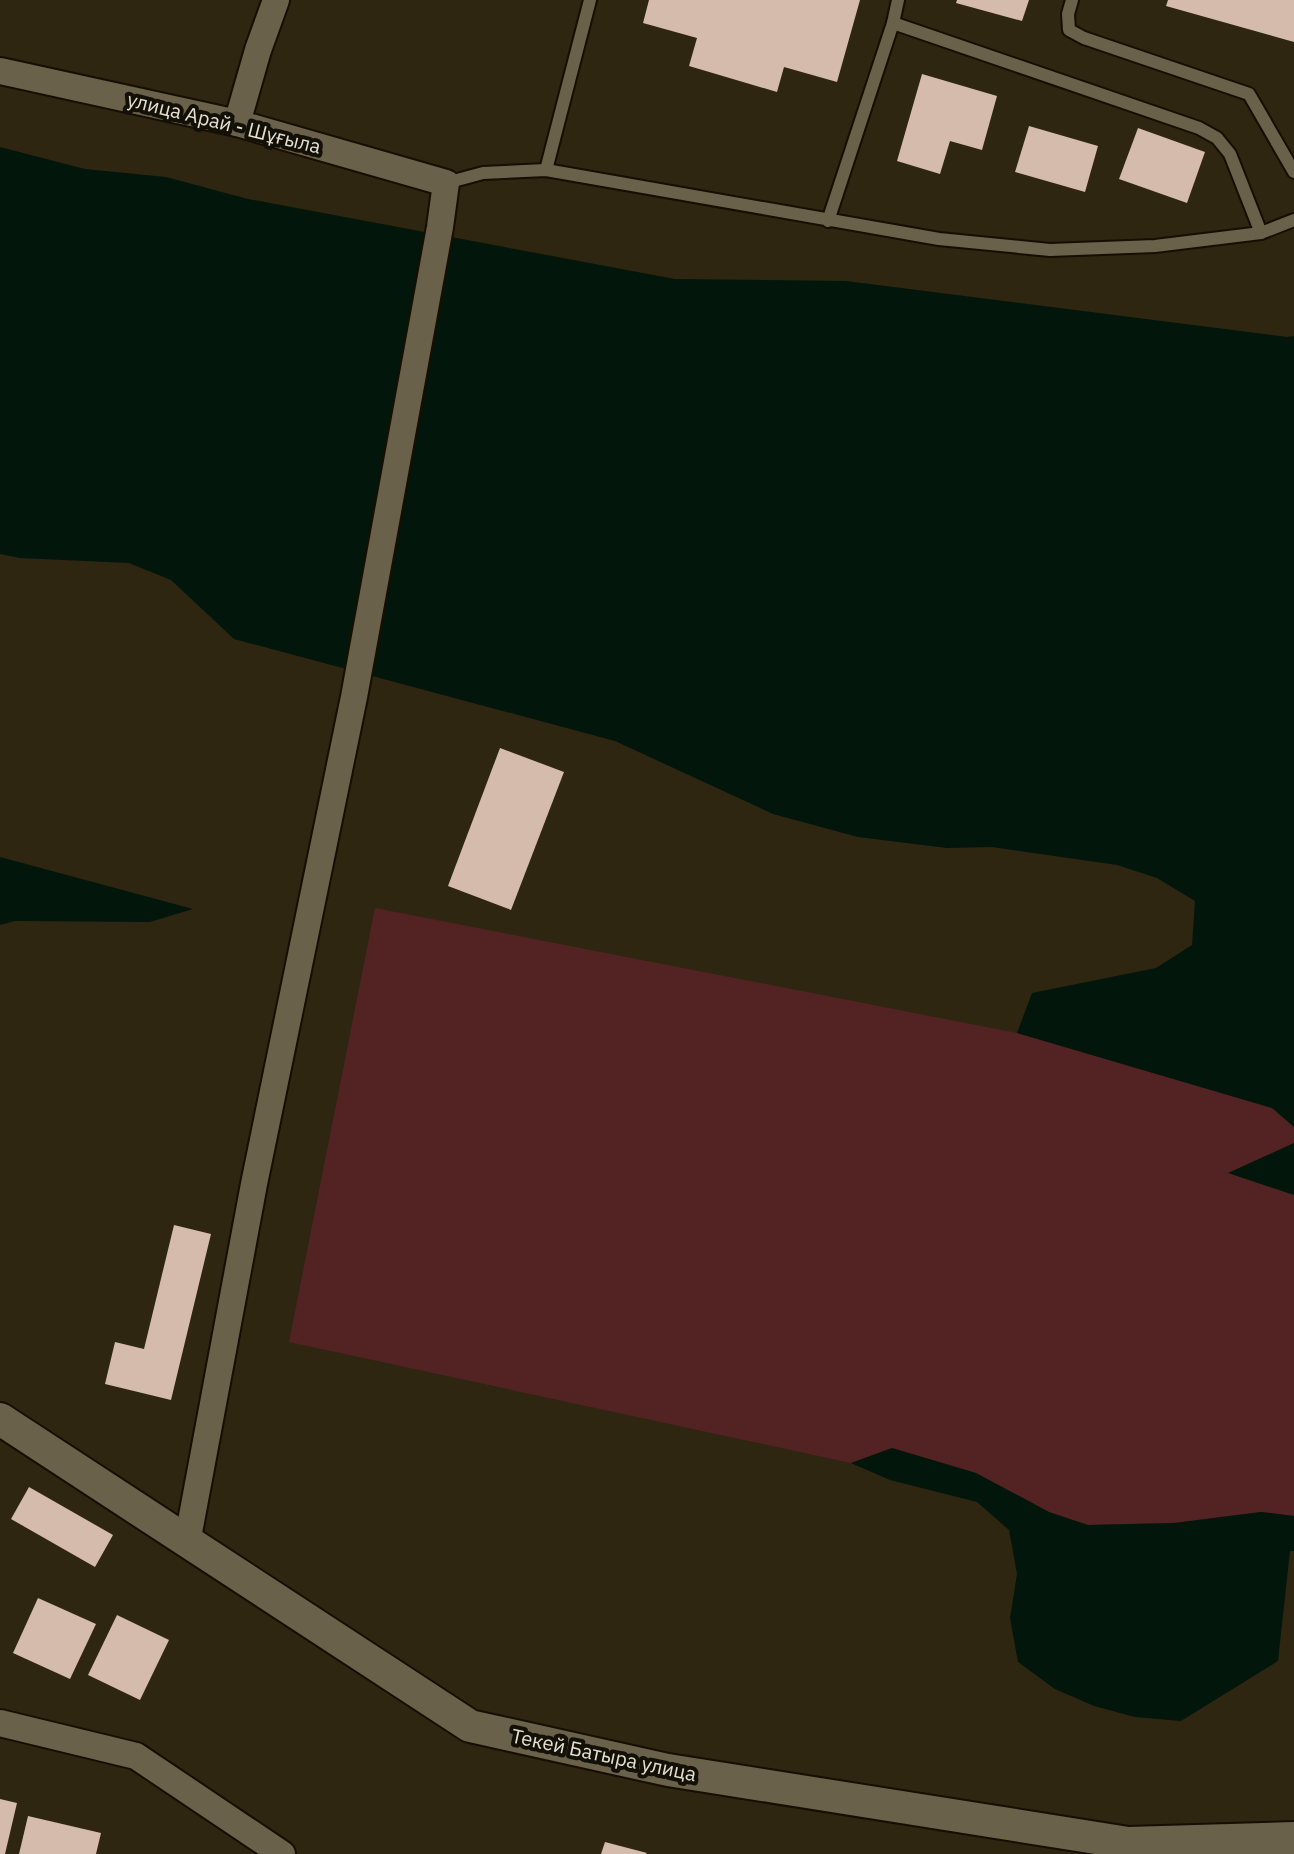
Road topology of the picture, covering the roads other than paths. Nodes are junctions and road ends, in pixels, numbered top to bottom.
1 (276, 0) edge
2 (590, 0) edge
3 (898, 0) edge
4 (1072, 0) edge
5 (893, 23) junction
6 (0, 71) edge
7 (237, 123) junction
8 (546, 170) junction
9 (1294, 172) edge
10 (446, 183) junction
11 (1294, 220) edge
12 (828, 221) junction
13 (1261, 233) junction
14 (0, 1419) edge
15 (187, 1543) junction
16 (0, 1723) edge
17 (1294, 1838) edge
18 (282, 1854) edge

1 - 7 street
2 - 8 lane
3 - 5 lane
4 - 9 lane
5 - 12 lane
5 - 13 lane
6 - 7 street, улица Арай - Шұғыла
7 - 10 street, улица Арай - Шұғыла
8 - 10 lane
8 - 12 lane
10 - 15 street
11 - 13 lane
12 - 13 lane
14 - 15 street, Текей Батыра улица
15 - 17 street, Текей Батыра улица
16 - 18 street

